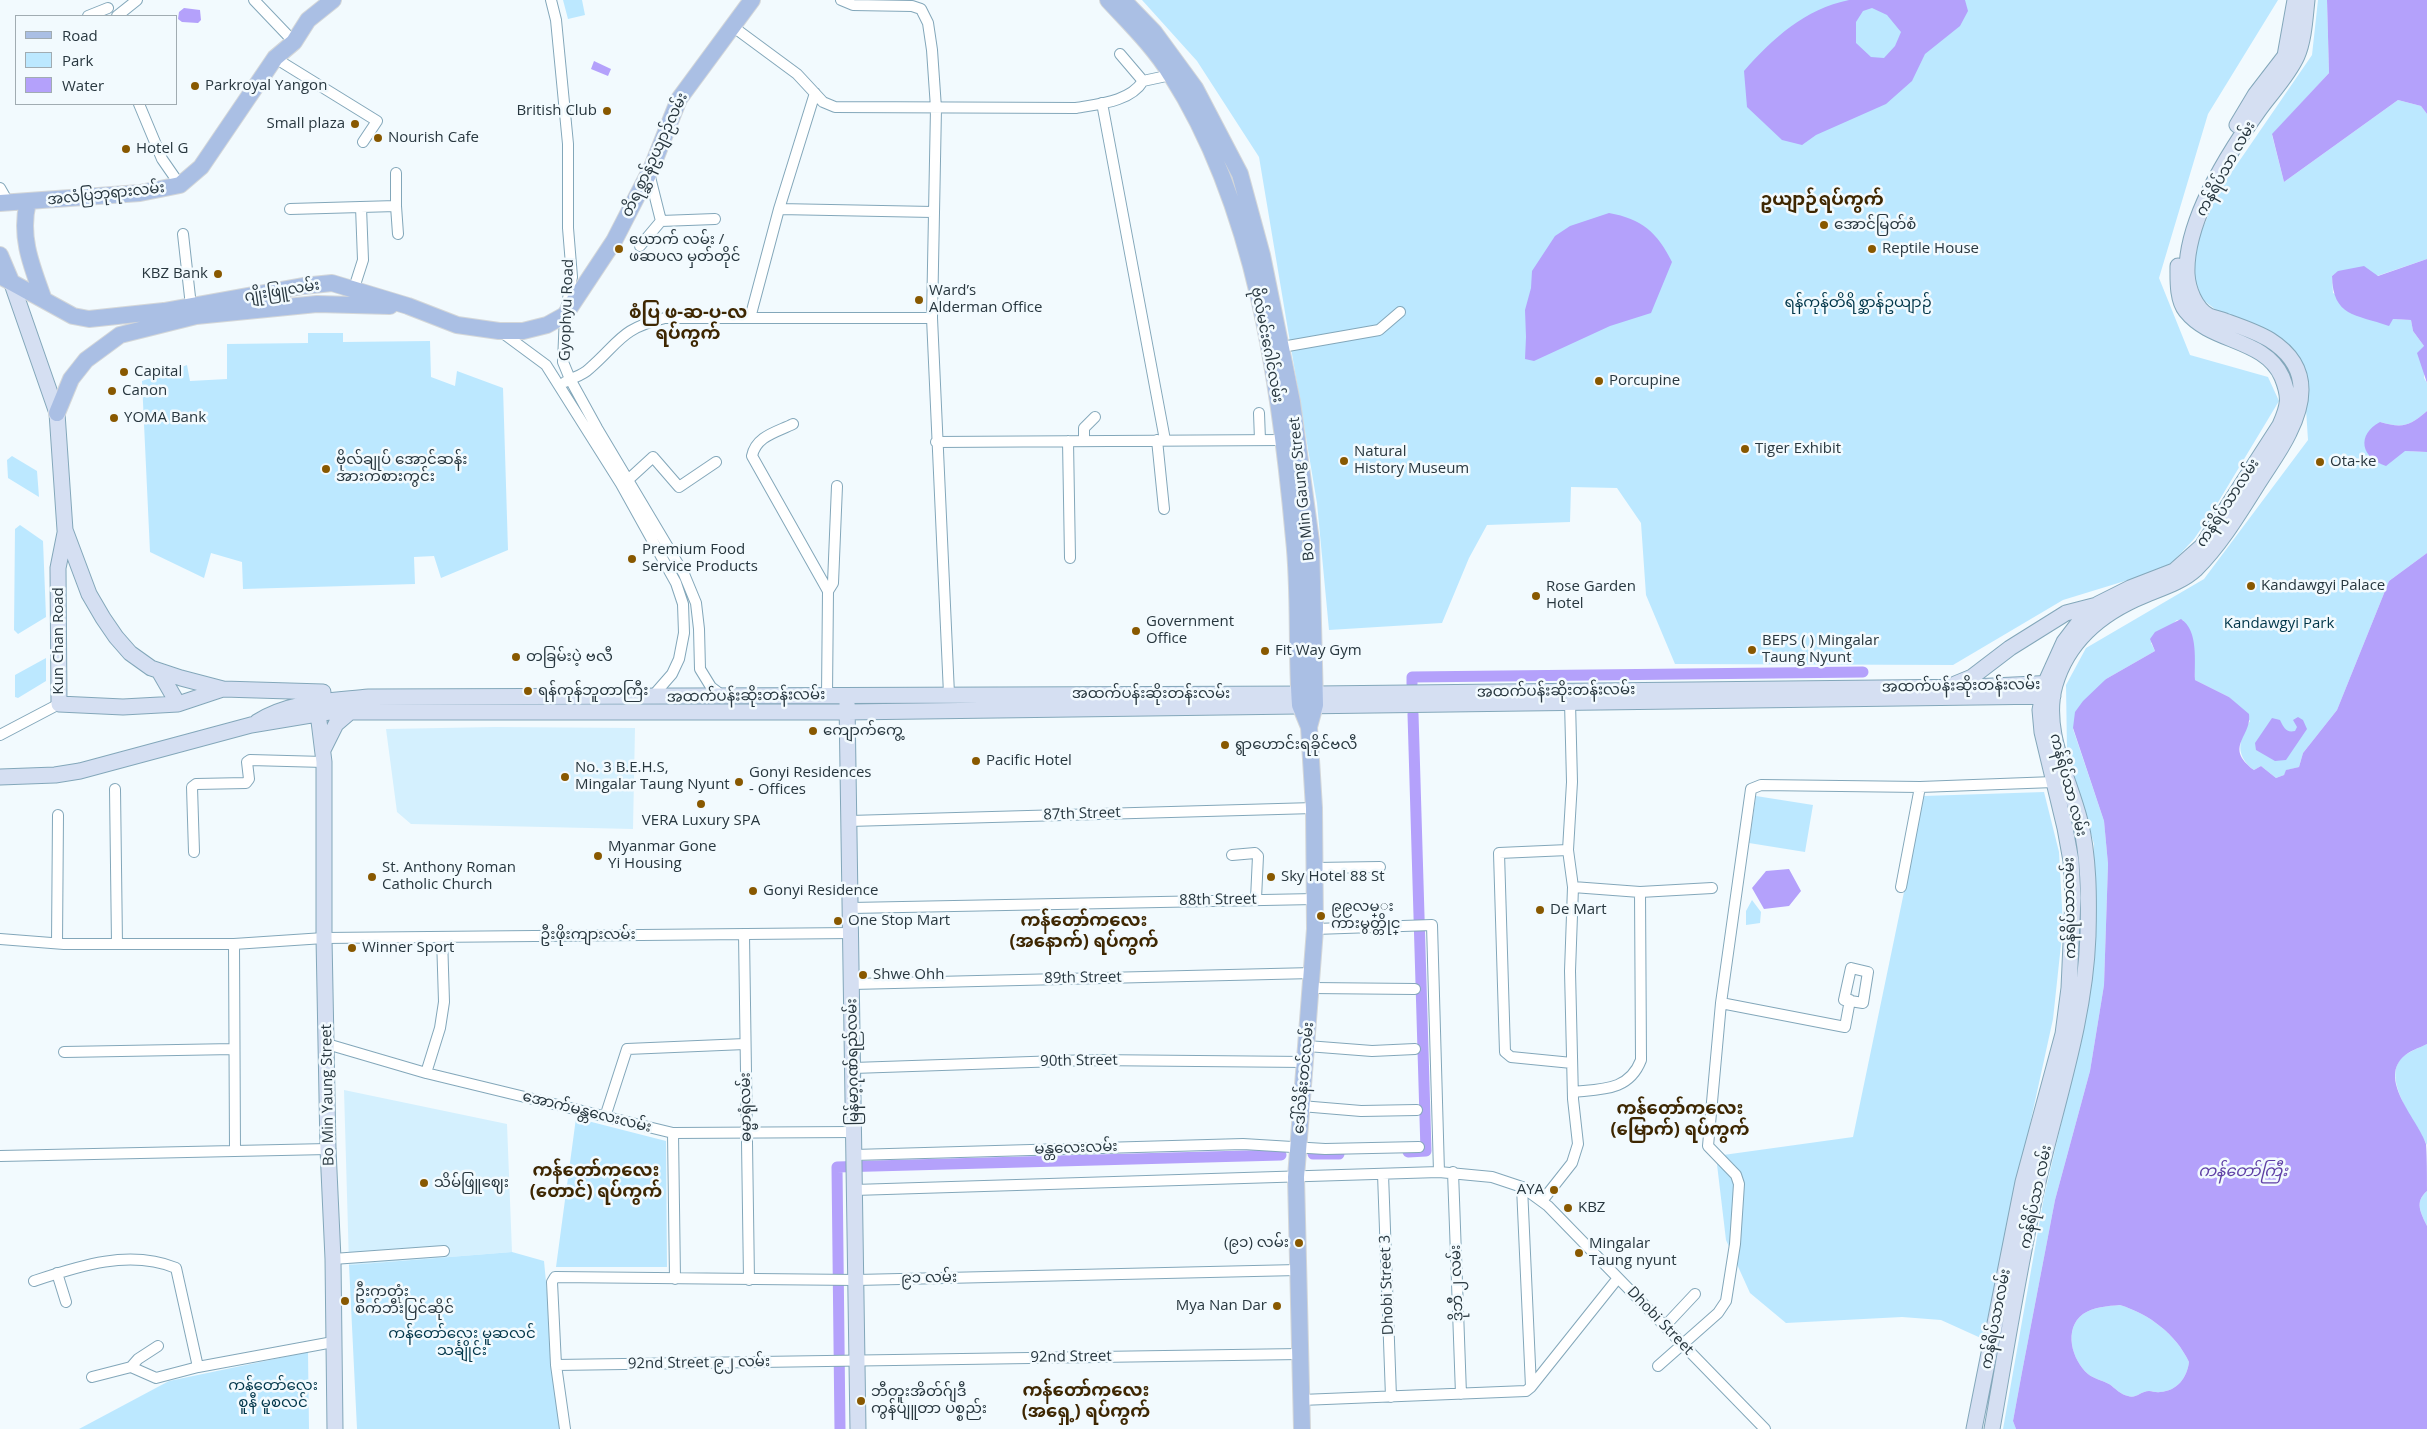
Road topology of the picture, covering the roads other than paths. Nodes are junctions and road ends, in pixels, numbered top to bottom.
1 (136, 0) edge
2 (254, 0) edge
3 (333, 0) edge
4 (551, 0) edge
5 (752, 0) edge
6 (841, 0) edge
7 (1108, 0) edge
8 (1123, 0) edge
9 (2295, 0) edge
10 (2307, 0) edge
11 (108, 8) edge
12 (90, 15) edge
13 (118, 15) edge
14 (732, 26) junction
15 (294, 42) junction
16 (1120, 54) dead end
17 (275, 58) junction
18 (1174, 67) junction
19 (1143, 81) junction
20 (814, 93) junction
21 (2258, 102) junction
22 (1102, 103) junction
23 (139, 105) edge
24 (936, 108) junction
25 (363, 142) dead end
26 (396, 173) dead end
27 (649, 173) junction
28 (180, 185) junction
29 (3, 198) edge
30 (28, 202) junction
31 (396, 206) junction
32 (361, 207) junction
33 (290, 209) dead end
34 (779, 209) junction
35 (933, 212) junction
36 (715, 219) dead end
37 (661, 221) junction
38 (183, 234) dead end
39 (398, 234) dead end
40 (640, 246) dead end
41 (0, 255) edge
42 (5, 279) edge
43 (354, 288) junction
44 (44, 300) junction
45 (191, 306) junction
46 (408, 306) junction
47 (1400, 312) dead end
48 (565, 315) junction
49 (750, 318) junction
50 (932, 318) junction
51 (499, 331) junction
52 (1282, 347) junction
53 (2294, 364) junction
54 (2280, 373) junction
55 (570, 380) junction
56 (560, 386) junction
57 (57, 412) junction
58 (1259, 413) dead end
59 (1095, 417) dead end
60 (793, 424) dead end
61 (1287, 433) junction
62 (1068, 440) junction
63 (1161, 440) junction
64 (1260, 440) junction
65 (1084, 441) junction
66 (936, 442) junction
67 (716, 462) dead end
68 (629, 479) junction
69 (837, 486) dead end
70 (1164, 509) dead end
71 (65, 530) junction
72 (1070, 558) dead end
73 (828, 591) junction
74 (2133, 593) junction
75 (2098, 604) junction
76 (159, 670) junction
77 (1948, 687) junction
78 (223, 689) junction
79 (2049, 690) junction
80 (1899, 693) junction
81 (827, 694) junction
82 (847, 694) junction
83 (949, 694) junction
84 (724, 696) junction
85 (1571, 696) junction
86 (651, 698) junction
87 (1307, 699) junction
88 (316, 702) junction
89 (1032, 702) junction
90 (59, 704) junction
91 (178, 704) junction
92 (350, 712) junction
93 (847, 712) junction
94 (0, 735) edge
95 (324, 756) junction
96 (0, 778) edge
97 (2054, 782) junction
98 (1920, 787) junction
99 (116, 789) dead end
100 (1314, 808) junction
101 (58, 815) dead end
102 (850, 821) junction
103 (1568, 850) junction
104 (194, 852) dead end
105 (1232, 855) dead end
106 (1380, 867) dead end
107 (1316, 868) junction
108 (1573, 887) junction
109 (1901, 887) dead end
110 (1712, 888) dead end
111 (1640, 892) junction
112 (1256, 899) junction
113 (1315, 899) junction
114 (851, 908) junction
115 (1316, 929) junction
116 (852, 933) junction
117 (744, 934) junction
118 (442, 937) junction
119 (324, 938) junction
120 (0, 939) edge
121 (57, 943) junction
122 (117, 944) junction
123 (234, 944) junction
124 (1313, 981) junction
125 (852, 984) junction
126 (1414, 989) dead end
127 (1850, 1000) dead end
128 (1721, 1003) junction
129 (327, 1044) junction
130 (745, 1044) junction
131 (234, 1049) junction
132 (1415, 1049) dead end
133 (64, 1052) dead end
134 (1306, 1054) junction
135 (1572, 1063) junction
136 (853, 1068) junction
137 (426, 1073) junction
138 (1573, 1092) junction
139 (1301, 1106) junction
140 (1418, 1110) dead end
141 (605, 1117) junction
142 (854, 1132) junction
143 (673, 1133) junction
144 (746, 1134) junction
145 (1298, 1147) junction
146 (1420, 1147) dead end
147 (328, 1149) junction
148 (235, 1151) junction
149 (854, 1155) junction
150 (0, 1156) edge
151 (1439, 1172) junction
152 (1453, 1172) junction
153 (1383, 1174) junction
154 (1296, 1177) junction
155 (1522, 1187) junction
156 (854, 1190) junction
157 (1542, 1201) junction
158 (444, 1252) dead end
159 (334, 1259) junction
160 (1298, 1270) junction
161 (57, 1273) junction
162 (1618, 1278) junction
163 (674, 1279) junction
164 (749, 1280) junction
165 (856, 1280) junction
166 (34, 1281) dead end
167 (1695, 1294) dead end
168 (66, 1302) dead end
169 (1665, 1326) junction
170 (333, 1342) junction
171 (1682, 1344) junction
172 (158, 1346) dead end
173 (1300, 1354) junction
174 (857, 1361) junction
175 (556, 1365) junction
176 (1658, 1366) dead end
177 (130, 1367) junction
178 (198, 1367) junction
179 (92, 1377) dead end
180 (1529, 1389) junction
181 (1461, 1394) junction
182 (1391, 1397) junction
183 (1301, 1400) junction
184 (335, 1429) edge
185 (565, 1429) edge
186 (858, 1429) edge
187 (1302, 1429) edge
188 (1765, 1429) edge
189 (1974, 1429) edge
190 (1992, 1429) edge

1 - 13 street
2 - 15 street
3 - 15 main road, အလံပြဘုရားလမ်း
4 - 48 street, Gyophyu Road
5 - 14 main road, တိရစ္ဆာန်ဥယျာဉ်လမ်း
6 - 24 street
7 - 18 main road, ဗိုလ်မင်းဂေါင်လမ်း
8 - 18 main road, Bo Min Gaung Street
9 - 21 main road, ကန်ရိပ်သာလမ်း
10 - 21 main road, ကန်ရိပ်သာ လမ်း
11 - 12 street
14 - 20 street
14 - 27 main road, တိရစ္ဆာန်ဥယျာဉ်လမ်း
15 - 17 main road, အလံပြဘုရားလမ်း
16 - 19 street
17 - 25 street
17 - 28 main road, အလံပြဘုရားလမ်း
18 - 19 street
18 - 52 main road, Bo Min Gaung Street
18 - 61 main road, ဗိုလ်မင်းဂေါင်လမ်း
19 - 22 street
20 - 24 street
20 - 34 street
21 - 53 main road, ကန်ရိပ်သာ လမ်း
21 - 54 main road, ကန်ရိပ်သာလမ်း
22 - 24 street
22 - 63 street
23 - 28 street
24 - 35 street
26 - 31 street
27 - 37 street
27 - 48 main road, တိရစ္ဆာန်ဥယျာဉ်လမ်း
28 - 30 main road, အလံပြဘုရားလမ်း
29 - 30 main road, အလံပြဘုရားလမ်း
30 - 44 main road
31 - 32 street
31 - 39 street
32 - 33 street
32 - 43 street
34 - 35 street
34 - 49 street
35 - 50 street
36 - 37 street
37 - 40 street
38 - 45 street
41 - 42 main road
42 - 44 main road, ဂျိုးဖြူလမ်း
42 - 57 main road, Kun Chan Road
43 - 45 main road, ဂျိုးဖြူလမ်း
43 - 46 main road, ဂျိုးဖြူလမ်း
44 - 45 main road, ဂျိုးဖြူလမ်း
46 - 51 main road, ဂျိုးဖြူလမ်း
46 - 57 main road
47 - 52 street
48 - 51 main road, ဂျိုးဖြူလမ်း
48 - 55 street, Gyophyu Road
49 - 50 street
49 - 55 street
50 - 66 street
51 - 56 street, Gyophyu Road
52 - 61 main road, Bo Min Gaung Street
53 - 54 main road
53 - 74 main road, ကန်ရိပ်သာ လမ်း
54 - 74 main road, ကန်ရိပ်သာလမ်း
55 - 56 street
55 - 68 street, Gyophyu Road
56 - 86 street, Gyophyu Road
57 - 71 main road, Kun Chan Road
58 - 64 street
59 - 65 street
60 - 73 street
61 - 64 street
61 - 87 main road, ဗိုလ်မင်းဂေါင်လမ်း
61 - 87 main road, Bo Min Gaung Street
62 - 65 street
62 - 66 street
62 - 72 street
63 - 64 street
63 - 65 street
63 - 70 street
66 - 83 street
67 - 68 street
68 - 84 street, Gyophyu Road
69 - 73 street
71 - 76 main road, Kun Chan Road
71 - 90 main road, Kun Chan Road
73 - 81 street
74 - 75 main road, ကန်ရိပ်သာလမ်း
74 - 79 main road, ကန်ရိပ်သာ လမ်း
75 - 77 main road
75 - 79 main road, ကန်ရိပ်သာလမ်း
76 - 78 main road, Kun Chan Road
76 - 91 main road
77 - 79 main road, အထက်ပန်းဆိုးတန်းလမ်း
77 - 80 main road, အထက်ပန်းဆိုးတန်းလမ်း
78 - 88 main road
78 - 91 main road, Kun Chan Road
79 - 80 main road, အထက်ပန်းဆိုးတန်းလမ်း
79 - 97 main road, ကန်ရိပ်သာလမ်း
79 - 190 main road, ကန်ရိပ်သာ လမ်း
80 - 85 main road, အထက်ပန်းဆိုးတန်းလမ်း
81 - 82 main road, အထက်ပန်းဆိုးတန်းလမ်း
81 - 84 main road, အထက်ပန်းဆိုးတန်းလမ်း
82 - 83 main road, အထက်ပန်းဆိုးတန်းလမ်း
82 - 93 main road, မြန်မာ့ဂုဏ်ရည်လမ်း
83 - 89 main road, အထက်ပန်းဆိုးတန်းလမ်း
84 - 86 main road, အထက်ပန်းဆိုးတန်းလမ်း
85 - 87 main road, အထက်ပန်းဆိုးတန်းလမ်း
85 - 103 street
86 - 88 main road, အထက်ပန်းဆိုးတန်းလမ်း
87 - 89 main road, အထက်ပန်းဆိုးတန်းလမ်း
87 - 100 main road, ဒေါ်သိန်းတင်လမ်း
88 - 92 main road, အထက်ပန်းဆိုးတန်းလမ်း
88 - 95 main road, Bo Min Yaung Street
88 - 96 main road, အထက်ပန်းဆိုးတန်းလမ်း
89 - 93 main road, အထက်ပန်းဆိုးတန်းလမ်း
90 - 91 main road, Kun Chan Road
90 - 94 street
92 - 93 main road, အထက်ပန်းဆိုးတန်းလမ်း
92 - 95 main road
93 - 102 main road, မြန်မာ့ဂုဏ်ရည်လမ်း
95 - 104 street
95 - 119 main road, Bo Min Yaung Street
97 - 98 street
97 - 189 main road, ကန်ရိပ်သာလမ်း
98 - 109 street
98 - 128 street
99 - 122 street
100 - 102 street, 87th Street
100 - 107 main road, ဒေါ်သိန်းတင်လမ်း
101 - 121 street
102 - 114 main road, မြန်မာ့ဂုဏ်ရည်လမ်း
103 - 108 street
103 - 135 street
105 - 112 street
106 - 107 street
107 - 113 main road, ဒေါ်သိန်းတင်လမ်း
108 - 111 street
108 - 135 street
110 - 111 street
111 - 138 street
112 - 113 street, 88th Street
112 - 114 street, 88th Street
113 - 115 main road, ဒေါ်သိန်းတင်လမ်း
114 - 116 main road, မြန်မာ့ဂုဏ်ရည်လမ်း
115 - 124 main road, ဒေါ်သိန်းတင်လမ်း
115 - 151 street
116 - 117 street, ဦးဖိုးကျားလမ်း
116 - 125 main road, မြန်မာ့ဂုဏ်ရည်လမ်း
117 - 118 street, ဦးဖိုးကျားလမ်း
117 - 130 street, ဓမ္မာရုံလမ်း
118 - 119 street, ဦးဖိုးကျားလမ်း
118 - 137 street
119 - 123 street, ဦးဖိုးကျားလမ်း
119 - 129 main road, Bo Min Yaung Street
120 - 121 street, ဦးဖိုးကျားလမ်း
121 - 122 street, ဦးဖိုးကျားလမ်း
122 - 123 street, ဦးဖိုးကျားလမ်း
123 - 131 street
124 - 125 street, 89th Street
124 - 126 street, 89th Street
124 - 134 main road, ဒေါ်သိန်းတင်လမ်း
125 - 136 main road, မြန်မာ့ဂုဏ်ရည်လမ်း
127 - 128 street
128 - 171 street
129 - 137 street, အောက်မန္တလေးလမ်း
129 - 147 main road, Bo Min Yaung Street
130 - 141 street
130 - 144 street, ဓမ္မာရုံလမ်း
131 - 133 street
131 - 148 street
132 - 134 street, 90th Street
134 - 136 street, 90th Street
134 - 139 main road, ဒေါ်သိန်းတင်လမ်း
135 - 138 street
136 - 142 main road, မြန်မာ့ဂုဏ်ရည်လမ်း
137 - 141 street, အောက်မန္တလေးလမ်း
138 - 157 street
139 - 140 street
139 - 145 main road, ဒေါ်သိန်းတင်လမ်း
141 - 143 street, အောက်မန္တလေးလမ်း
142 - 144 street, အောက်မန္တလေးလမ်း
142 - 149 main road, မြန်မာ့ဂုဏ်ရည်လမ်း
143 - 144 street, အောက်မန္တလေးလမ်း
143 - 163 street
144 - 164 street, ဓမ္မာရုံလမ်း
145 - 146 street, မန္တလေးလမ်း
145 - 149 street, မန္တလေးလမ်း
145 - 154 main road, ဒေါ်သိန်းတင်လမ်း
147 - 148 street
147 - 159 main road, Bo Min Yaung Street
148 - 150 street
149 - 156 main road, မြန်မာ့ဂုဏ်ရည်လမ်း
151 - 152 street, Dhobi Street
151 - 153 street, Dhobi Street
152 - 155 street, Dhobi Street
152 - 181 street, ဒိုဘီ ၂ လမ်း
153 - 154 street, Dhobi Street
153 - 182 street, Dhobi Street 3
154 - 156 street
154 - 160 main road, ဒေါ်သိန်းတင်လမ်း
155 - 157 street, Dhobi Street
155 - 180 street
156 - 165 main road, မြန်မာ့ဂုဏ်ရည်လမ်း
157 - 162 street, Dhobi Street
158 - 159 street
159 - 170 main road, Bo Min Yaung Street
160 - 165 street, ၉၁ လမ်း
160 - 173 main road, ဒေါ်သိန်းတင်လမ်း
161 - 166 street
161 - 168 street
161 - 178 street
162 - 169 street, Dhobi Street
162 - 180 street
163 - 164 street, ၉၁ လမ်း
163 - 175 street, ၉၁ လမ်း
164 - 165 street, ၉၁ လမ်း
165 - 174 main road, မြန်မာ့ဂုဏ်ရည်လမ်း
167 - 169 street
169 - 171 street, Dhobi Street
170 - 178 street
170 - 184 main road, Bo Min Yaung Street
171 - 176 street
171 - 188 street, Dhobi Street
172 - 177 street
173 - 174 street, 92nd Street
173 - 183 main road, ဒေါ်သိန်းတင်လမ်း
174 - 175 street, 92nd Street ၉၂ လမ်း
174 - 186 main road, မြန်မာ့ဂုဏ်ရည်လမ်း
175 - 185 street
177 - 178 street
177 - 179 street
180 - 181 street
181 - 182 street
182 - 183 street
183 - 187 main road, ဒေါ်သိန်းတင်လမ်း

